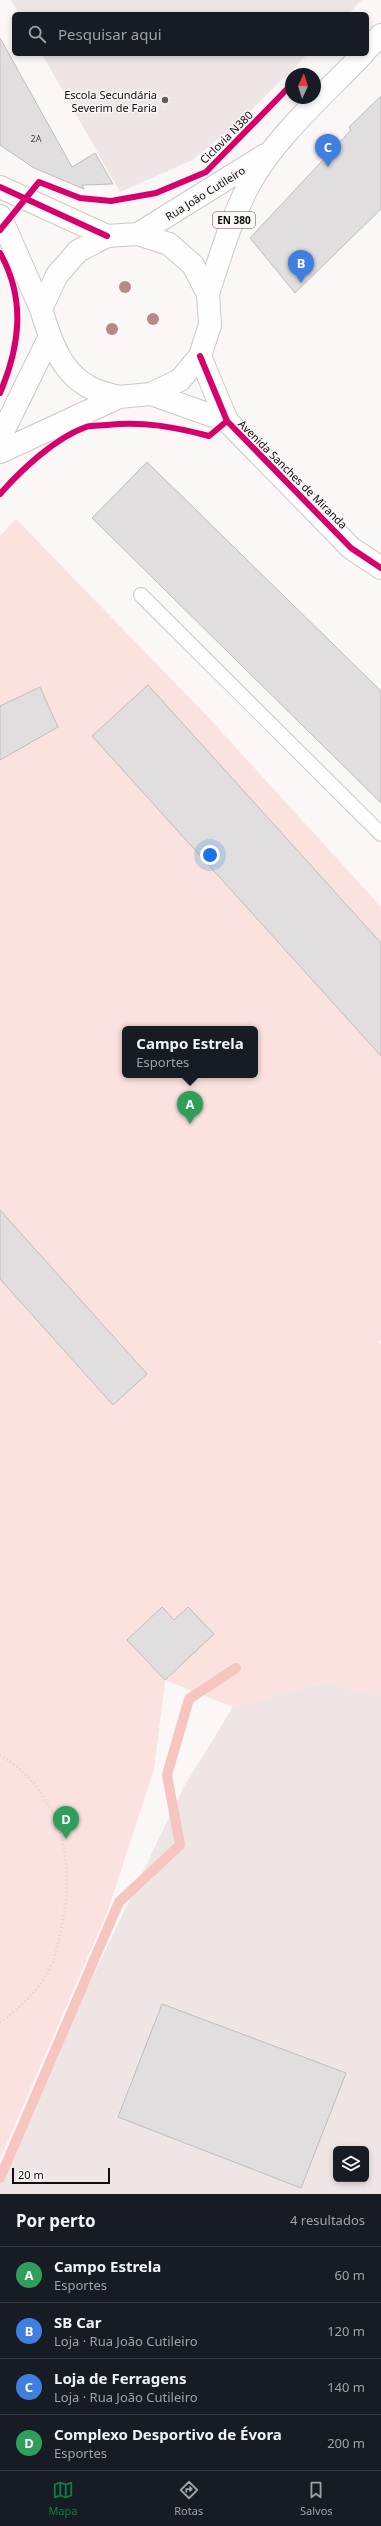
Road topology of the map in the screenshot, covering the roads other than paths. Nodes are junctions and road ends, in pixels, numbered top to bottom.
1 (381, 35) edge
2 (369, 47) edge
3 (361, 56) edge
4 (271, 151) junction
5 (0, 187) edge
6 (0, 216) edge
7 (138, 234) junction
8 (107, 236) junction
9 (208, 294) junction
10 (41, 309) junction
11 (49, 338) junction
12 (200, 356) junction
13 (151, 394) junction
14 (119, 397) junction
15 (227, 421) junction
16 (0, 438) edge
17 (0, 452) edge
18 (381, 568) edge
19 (141, 595) dead end
20 (381, 834) edge

1 - 2 main road
3 - 4 main road, Rua João Cutileiro / EN 380
4 - 7 main road, Rua João Cutileiro / EN 380
4 - 9 main road, Rua João Cutileiro / EN 380
5 - 8 main road
6 - 10 main road
7 - 8 main road, Rua João Cutileiro
7 - 9 main road, Rua João Cutileiro
8 - 10 main road, Rua João Cutileiro
9 - 12 main road, Rua João Cutileiro
10 - 11 main road, Rua João Cutileiro
11 - 14 main road, Rua João Cutileiro
11 - 16 main road
12 - 13 main road, Rua João Cutileiro
12 - 15 main road, Avenida Sanches de Miranda
13 - 14 main road, Rua João Cutileiro
13 - 15 main road, Avenida Sanches de Miranda
14 - 17 main road, Rua João Cutileiro
15 - 18 main road, Avenida Sanches de Miranda
19 - 20 lane

